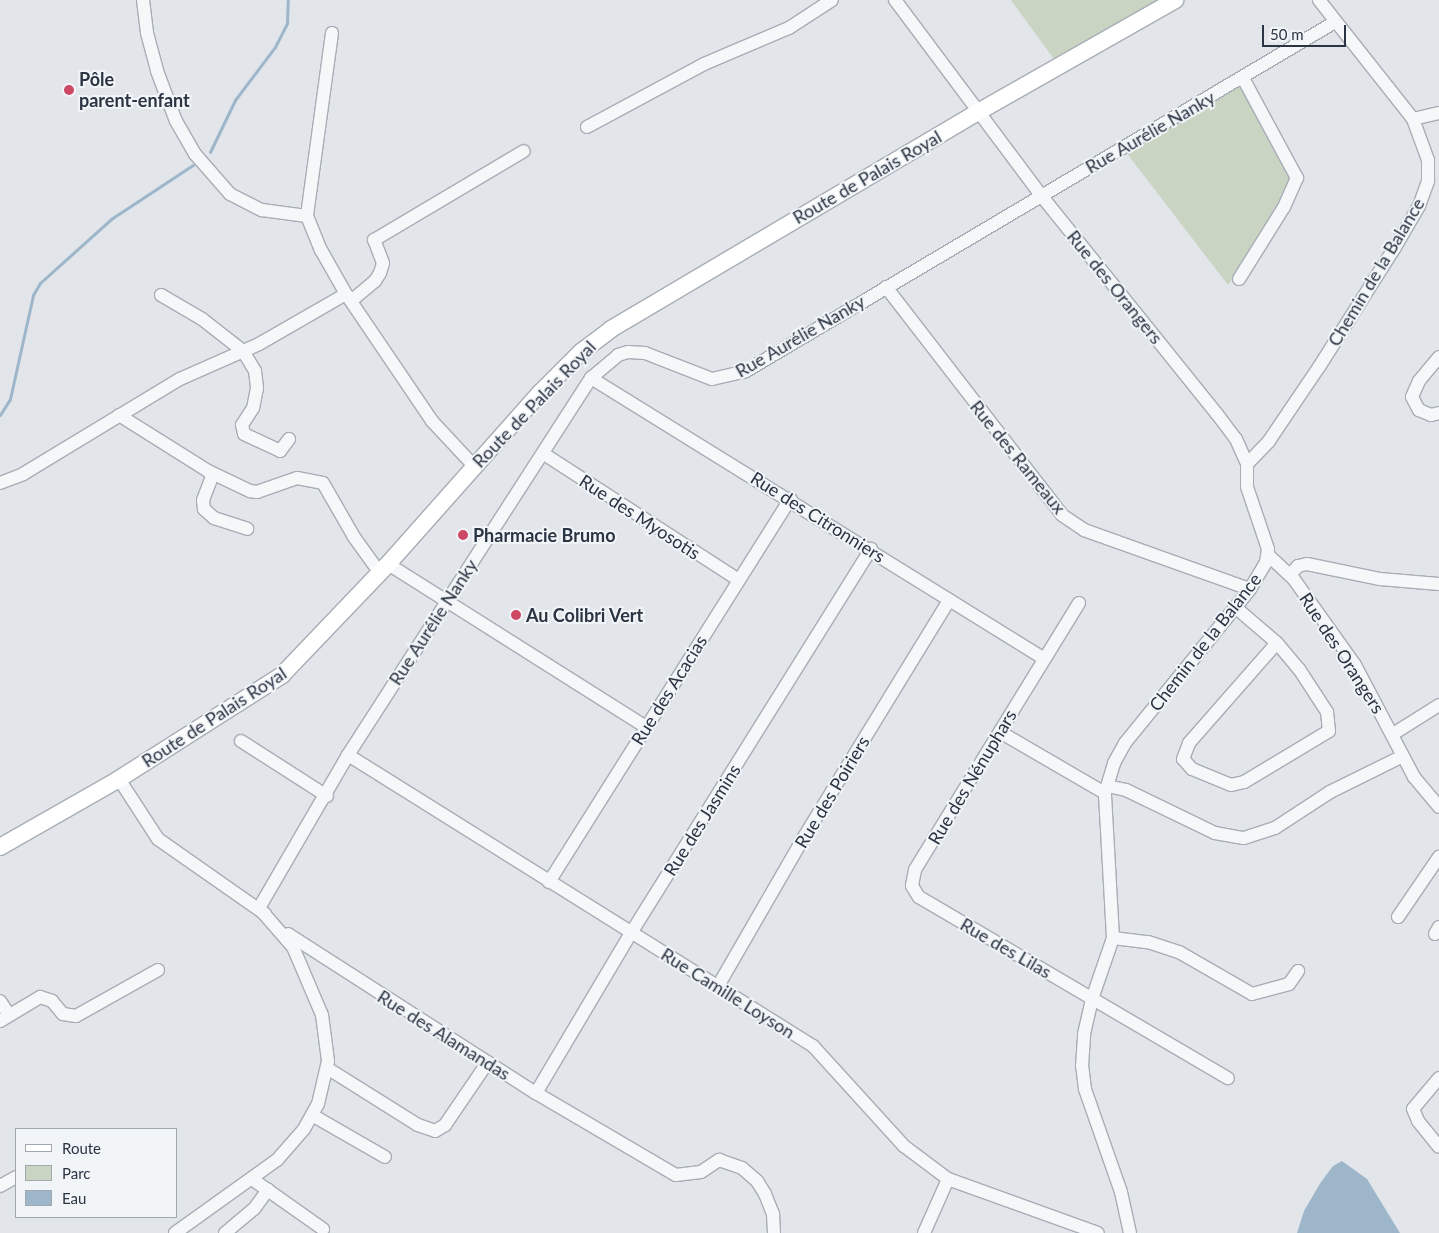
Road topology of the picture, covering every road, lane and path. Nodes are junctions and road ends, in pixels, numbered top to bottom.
1 (143, 0) edge
2 (832, 0) edge
3 (895, 0) edge
4 (1175, 0) edge
5 (1319, 0) edge
6 (1335, 22) junction
7 (332, 33) dead end
8 (1243, 78) junction
9 (978, 112) junction
10 (1439, 113) edge
11 (1413, 119) junction
12 (587, 127) dead end
13 (524, 151) dead end
14 (1040, 194) junction
15 (307, 216) junction
16 (1239, 279) dead end
17 (886, 287) junction
18 (161, 295) dead end
19 (348, 297) junction
20 (243, 351) junction
21 (1439, 357) edge
22 (591, 378) junction
23 (1439, 413) edge
24 (119, 415) junction
25 (289, 439) dead end
26 (544, 454) junction
27 (1247, 464) junction
28 (474, 466) junction
29 (213, 474) junction
30 (0, 482) edge
31 (790, 499) junction
32 (247, 529) dead end
33 (871, 549) junction
34 (1268, 555) junction
35 (384, 568) junction
36 (1290, 574) junction
37 (738, 579) junction
38 (1439, 584) edge
39 (1250, 589) junction
40 (949, 600) junction
41 (444, 602) junction
42 (1079, 603) dead end
43 (1236, 607) junction
44 (1276, 643) junction
45 (1043, 658) junction
46 (1439, 704) edge
47 (646, 727) junction
48 (1000, 732) junction
49 (1393, 734) junction
50 (241, 741) dead end
51 (348, 755) junction
52 (1403, 756) junction
53 (120, 779) junction
54 (1106, 789) junction
55 (327, 796) junction
56 (1439, 807) edge
57 (0, 847) edge
58 (1439, 857) edge
59 (549, 882) junction
60 (919, 897) joint
61 (259, 908) junction
62 (1398, 917) dead end
63 (631, 933) junction
64 (1114, 938) junction
65 (158, 970) dead end
66 (1298, 971) dead end
67 (718, 986) junction
68 (1092, 999) junction
69 (0, 1001) edge
70 (4, 1018) edge
71 (488, 1062) junction
72 (327, 1068) junction
73 (1228, 1078) dead end
74 (1439, 1078) edge
75 (536, 1093) junction
76 (312, 1115) junction
77 (1439, 1147) edge
78 (384, 1157) dead end
79 (15, 1178) edge
80 (948, 1178) junction
81 (252, 1179) junction
82 (0, 1186) edge
83 (268, 1190) junction
84 (323, 1229) dead end
85 (175, 1233) edge
86 (225, 1233) edge
87 (774, 1233) edge
88 (924, 1233) edge
89 (1098, 1233) edge
90 (1130, 1233) edge

1 - 15 street
2 - 12 street
3 - 9 street, Rue des Orangers
4 - 9 main road, Route de Palais Royal
5 - 6 street, Chemin de la Balance
6 - 8 street, Rue Aurélie Nanky
6 - 11 street, Chemin de la Balance
7 - 15 street
8 - 14 street, Rue Aurélie Nanky
8 - 16 street
9 - 14 street, Rue des Orangers
9 - 28 main road, Route de Palais Royal
10 - 11 street
11 - 27 street, Chemin de la Balance
13 - 19 street
14 - 17 street, Rue Aurélie Nanky
14 - 27 street, Rue des Orangers
15 - 19 street
17 - 22 street, Rue Aurélie Nanky
17 - 39 street, Rue des Rameaux
18 - 20 street
19 - 20 street
19 - 28 street
20 - 24 street
20 - 25 street
21 - 23 street
22 - 26 street, Rue Aurélie Nanky
22 - 31 street, Rue des Citronniers
24 - 29 street
24 - 30 street
26 - 37 street, Rue des Myosotis
26 - 41 street, Rue Aurélie Nanky
27 - 34 street, Chemin de la Balance
28 - 35 main road, Route de Palais Royal
29 - 32 street
29 - 35 street
31 - 33 street, Rue des Citronniers
31 - 37 street, Rue des Acacias
33 - 40 street, Rue des Citronniers
33 - 63 street, Rue des Jasmins
34 - 36 street, Rue des Orangers
34 - 39 street, Chemin de la Balance
35 - 41 street
35 - 53 main road, Route de Palais Royal
36 - 38 street
36 - 49 street, Rue des Orangers
37 - 47 street, Rue des Acacias
39 - 43 street, Chemin de la Balance
40 - 45 street, Rue des Citronniers
40 - 67 street, Rue des Poiriers
41 - 47 street
41 - 51 street, Rue Aurélie Nanky
42 - 45 street, Rue des Nénuphars
43 - 44 street
43 - 54 street, Chemin de la Balance
44 - 44 street
45 - 48 street, Rue des Nénuphars
46 - 49 street
47 - 59 street, Rue des Acacias
48 - 54 street
48 - 60 street, Rue des Nénuphars
49 - 52 street, Rue des Orangers
50 - 55 street
51 - 55 street, Rue Aurélie Nanky
51 - 59 street, Rue Camille Loyson
52 - 54 street
52 - 56 street, Rue des Orangers
53 - 57 main road, Route de Palais Royal
53 - 61 street, Rue des Alamandas
54 - 64 street, Chemin de la Balance
55 - 61 street, Rue Aurélie Nanky
58 - 62 street
59 - 63 street, Rue Camille Loyson
60 - 68 street, Rue des Lilas
61 - 71 street, Rue des Alamandas
61 - 72 street
63 - 67 street, Rue Camille Loyson
63 - 75 street, Rue des Jasmins
64 - 66 street
64 - 68 street, Chemin de la Balance
65 - 70 street
67 - 80 street, Rue Camille Loyson
68 - 73 street, Rue des Lilas
68 - 90 street, Chemin de la Balance
69 - 70 street
71 - 72 street
71 - 75 street, Rue des Alamandas
72 - 76 street
74 - 77 street
75 - 87 street, Rue des Alamandas
76 - 78 street
76 - 81 street
79 - 82 street
80 - 88 street
80 - 89 street, Rue Camille Loyson
81 - 83 street
81 - 85 street
83 - 84 street
83 - 86 street

